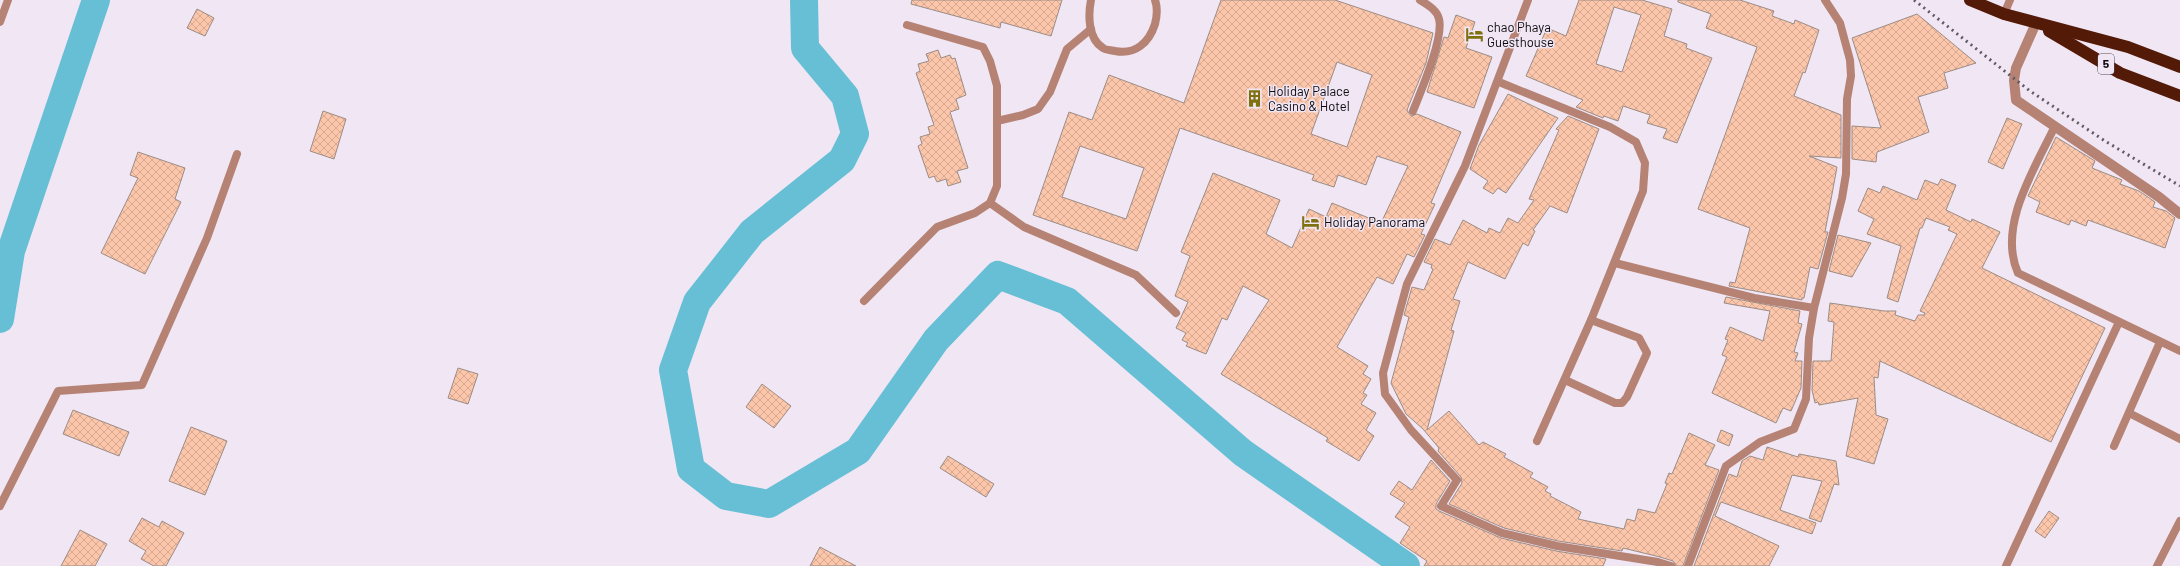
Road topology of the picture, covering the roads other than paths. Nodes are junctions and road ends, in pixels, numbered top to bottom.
1 (8, 0) edge
2 (1091, 0) edge
3 (1155, 0) edge
4 (1420, 0) edge
5 (1528, 0) edge
6 (1825, 0) edge
7 (1970, 0) edge
8 (2010, 0) edge
9 (2004, 14) junction
10 (0, 22) edge
11 (2036, 23) junction
12 (907, 25) dead end
13 (1091, 29) junction
14 (2180, 67) edge
15 (1498, 82) junction
16 (2180, 96) edge
17 (1413, 112) dead end
18 (997, 121) junction
19 (2055, 126) junction
20 (237, 154) dead end
21 (990, 203) junction
22 (2180, 214) edge
23 (1615, 263) junction
24 (864, 301) dead end
25 (1814, 308) junction
26 (1176, 313) dead end
27 (1591, 320) junction
28 (2118, 322) junction
29 (2160, 342) junction
30 (2180, 351) edge
31 (1565, 380) junction
32 (2129, 413) junction
33 (2180, 439) edge
34 (1537, 441) dead end
35 (2114, 446) dead end
36 (0, 506) edge
37 (2180, 521) edge
38 (1671, 566) edge
39 (1688, 566) edge
40 (2006, 566) edge
41 (2157, 566) edge

1 - 10 lane
2 - 13 lane
3 - 13 lane
4 - 17 lane
5 - 15 lane
6 - 25 lane
7 - 9 highway, 5
8 - 9 lane
9 - 11 highway, 5
11 - 14 highway, 5
11 - 16 highway, 5
11 - 19 street
12 - 18 lane
13 - 18 lane
15 - 23 lane
15 - 38 lane
18 - 21 lane
19 - 22 street
19 - 28 lane
20 - 36 lane
21 - 24 lane
21 - 26 lane
23 - 25 lane
23 - 27 lane
25 - 39 lane
27 - 31 lane
27 - 31 lane
28 - 29 lane
28 - 40 lane
29 - 30 lane
29 - 32 lane
31 - 34 lane
32 - 33 lane
32 - 35 lane
37 - 41 lane

